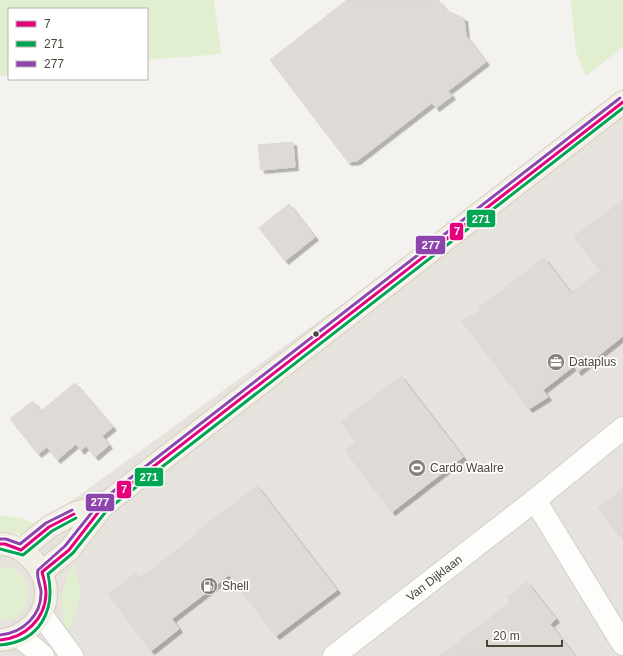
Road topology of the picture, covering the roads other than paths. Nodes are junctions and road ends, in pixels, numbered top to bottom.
1 (623, 102) edge
2 (623, 428) edge
3 (535, 500) junction
4 (104, 505) junction
5 (0, 544) edge
6 (21, 550) junction
7 (42, 572) junction
8 (41, 614) junction
9 (10, 638) edge
10 (623, 644) edge
11 (43, 656) edge
12 (72, 656) edge
13 (334, 656) edge

1 - 4 main road
2 - 3 street, Van Dijklaan
3 - 10 street
3 - 13 street, Van Dijklaan
4 - 6 main road
4 - 7 main road
5 - 6 main road
6 - 7 main road
7 - 8 main road
8 - 9 main road
8 - 12 street
9 - 11 street

